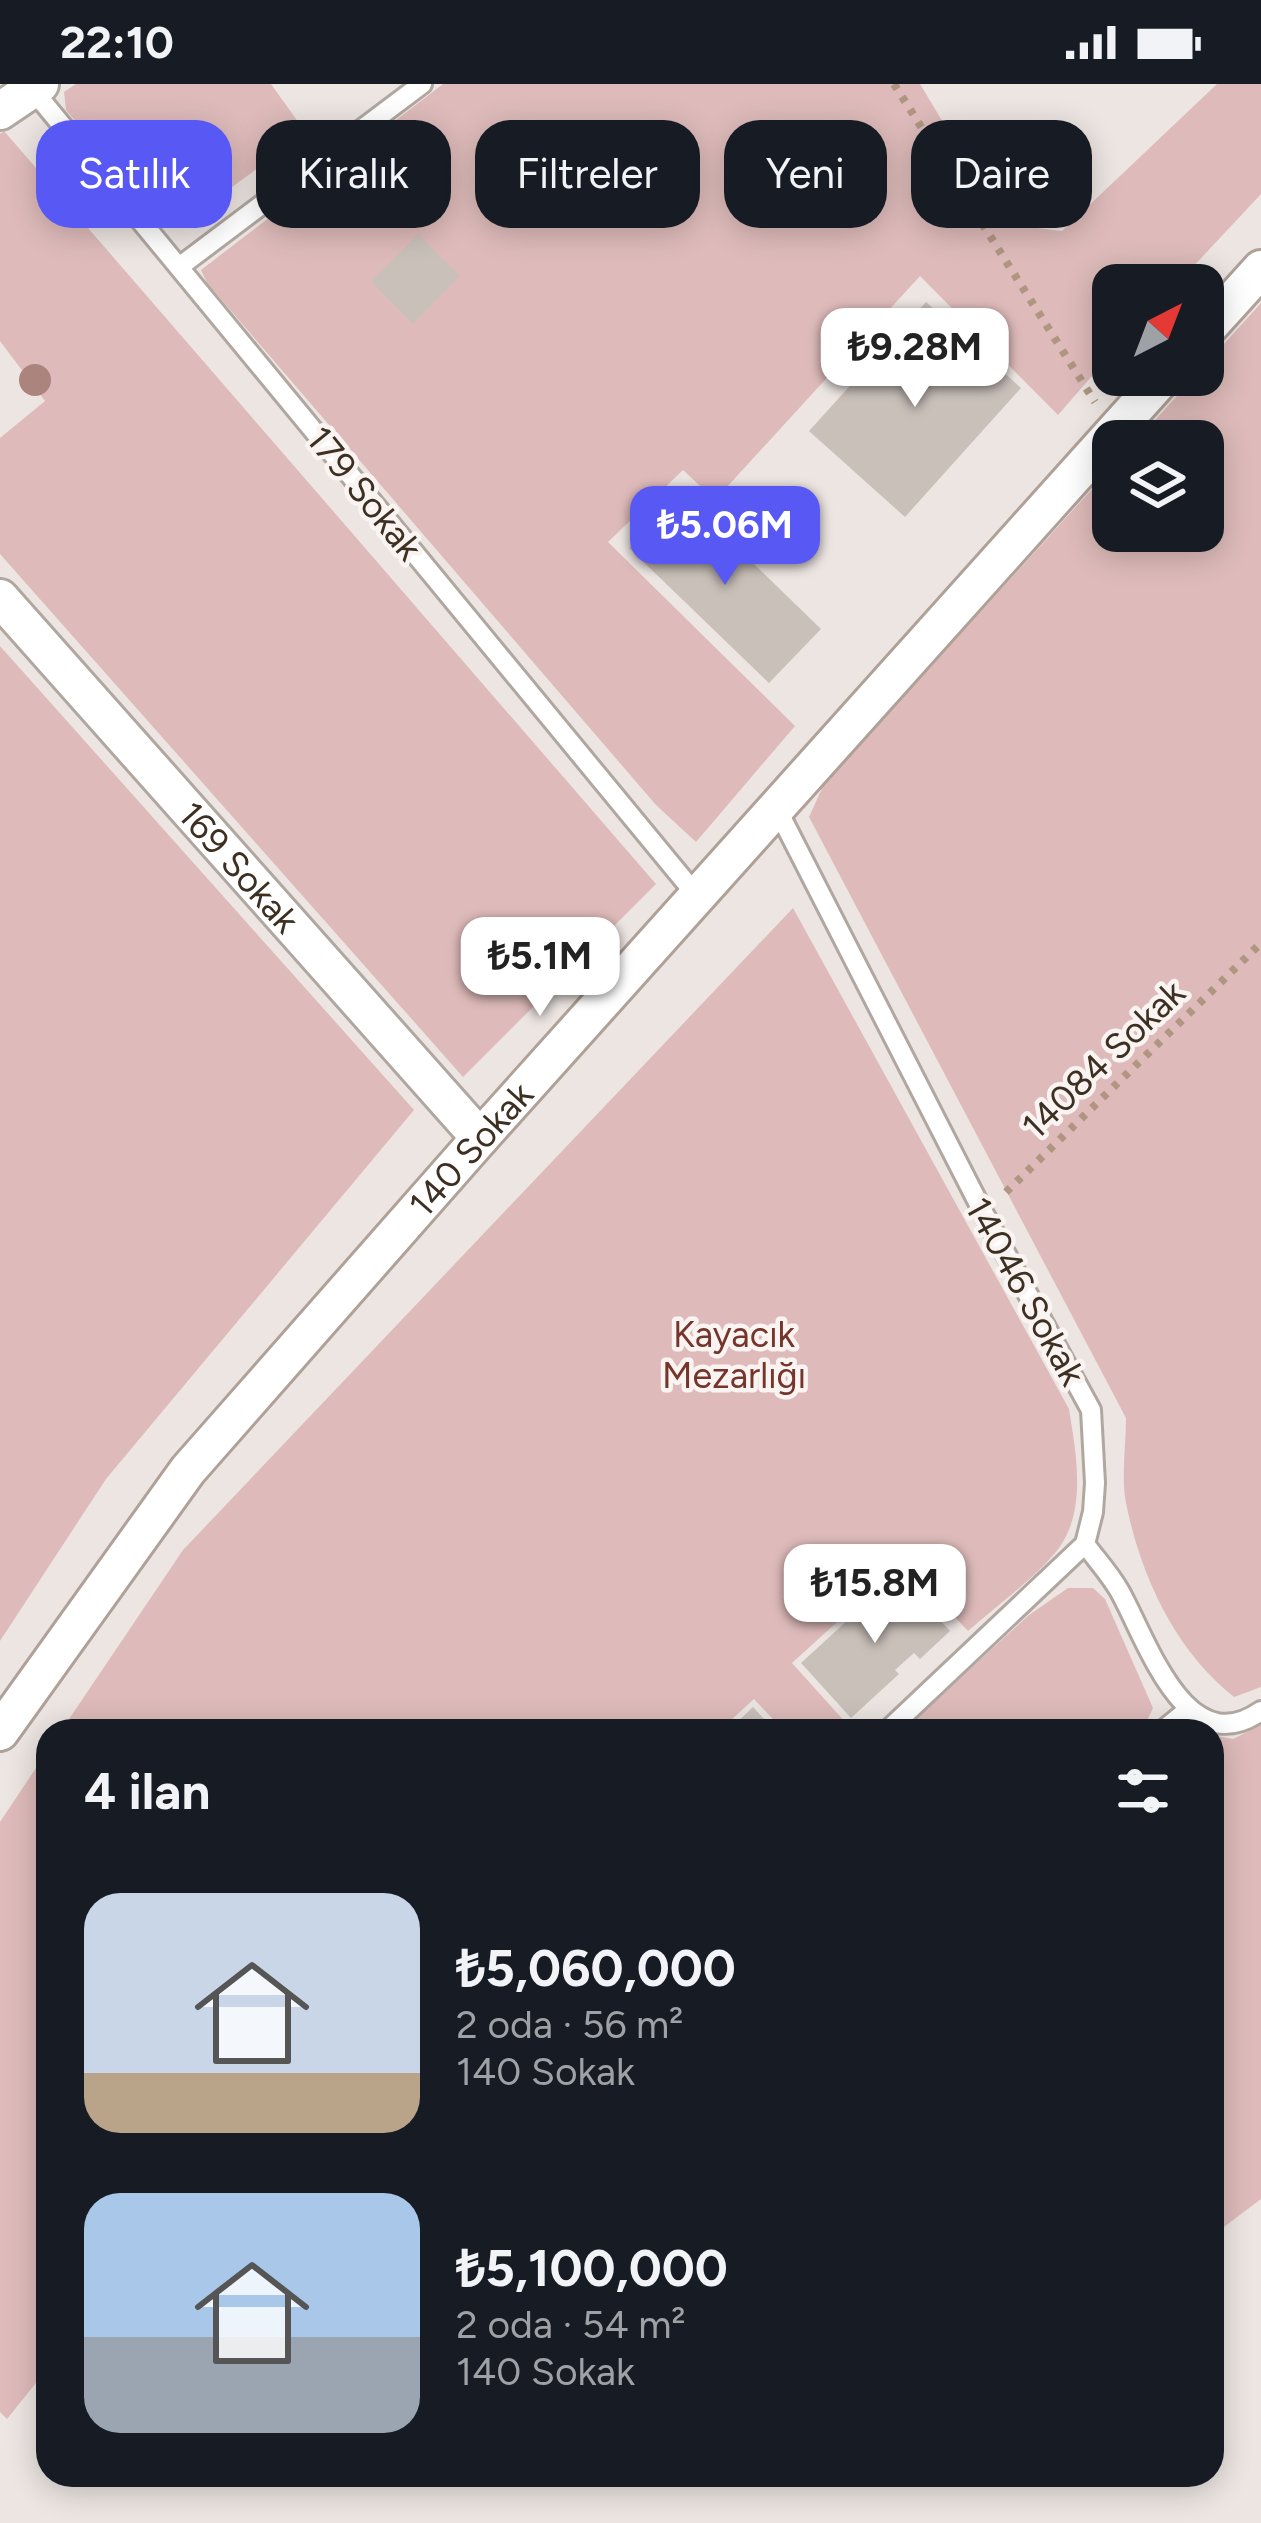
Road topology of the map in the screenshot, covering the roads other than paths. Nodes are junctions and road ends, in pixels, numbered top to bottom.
1 (422, 84) edge
2 (36, 87) edge
3 (0, 111) edge
4 (179, 267) junction
5 (1261, 269) edge
6 (1224, 310) edge
7 (1146, 396) edge
8 (0, 598) edge
9 (776, 807) junction
10 (698, 896) junction
11 (480, 1138) junction
12 (1085, 1544) junction
13 (1189, 1709) junction
14 (1260, 1712) edge
15 (900, 1719) edge
16 (1177, 1719) edge
17 (1210, 1719) edge
18 (1224, 1726) edge
19 (0, 1732) edge

1 - 4 lane
2 - 3 main road
2 - 4 lane, 179 Sokak
4 - 10 lane, 179 Sokak
5 - 6 main road
7 - 9 main road, 140 Sokak
8 - 11 main road, 169 Sokak
9 - 10 main road, 140 Sokak
9 - 12 lane, 14046 Sokak
10 - 11 main road, 140 Sokak
11 - 19 main road, 140 Sokak
12 - 13 lane
12 - 15 lane
13 - 16 lane
13 - 17 lane
14 - 18 lane

